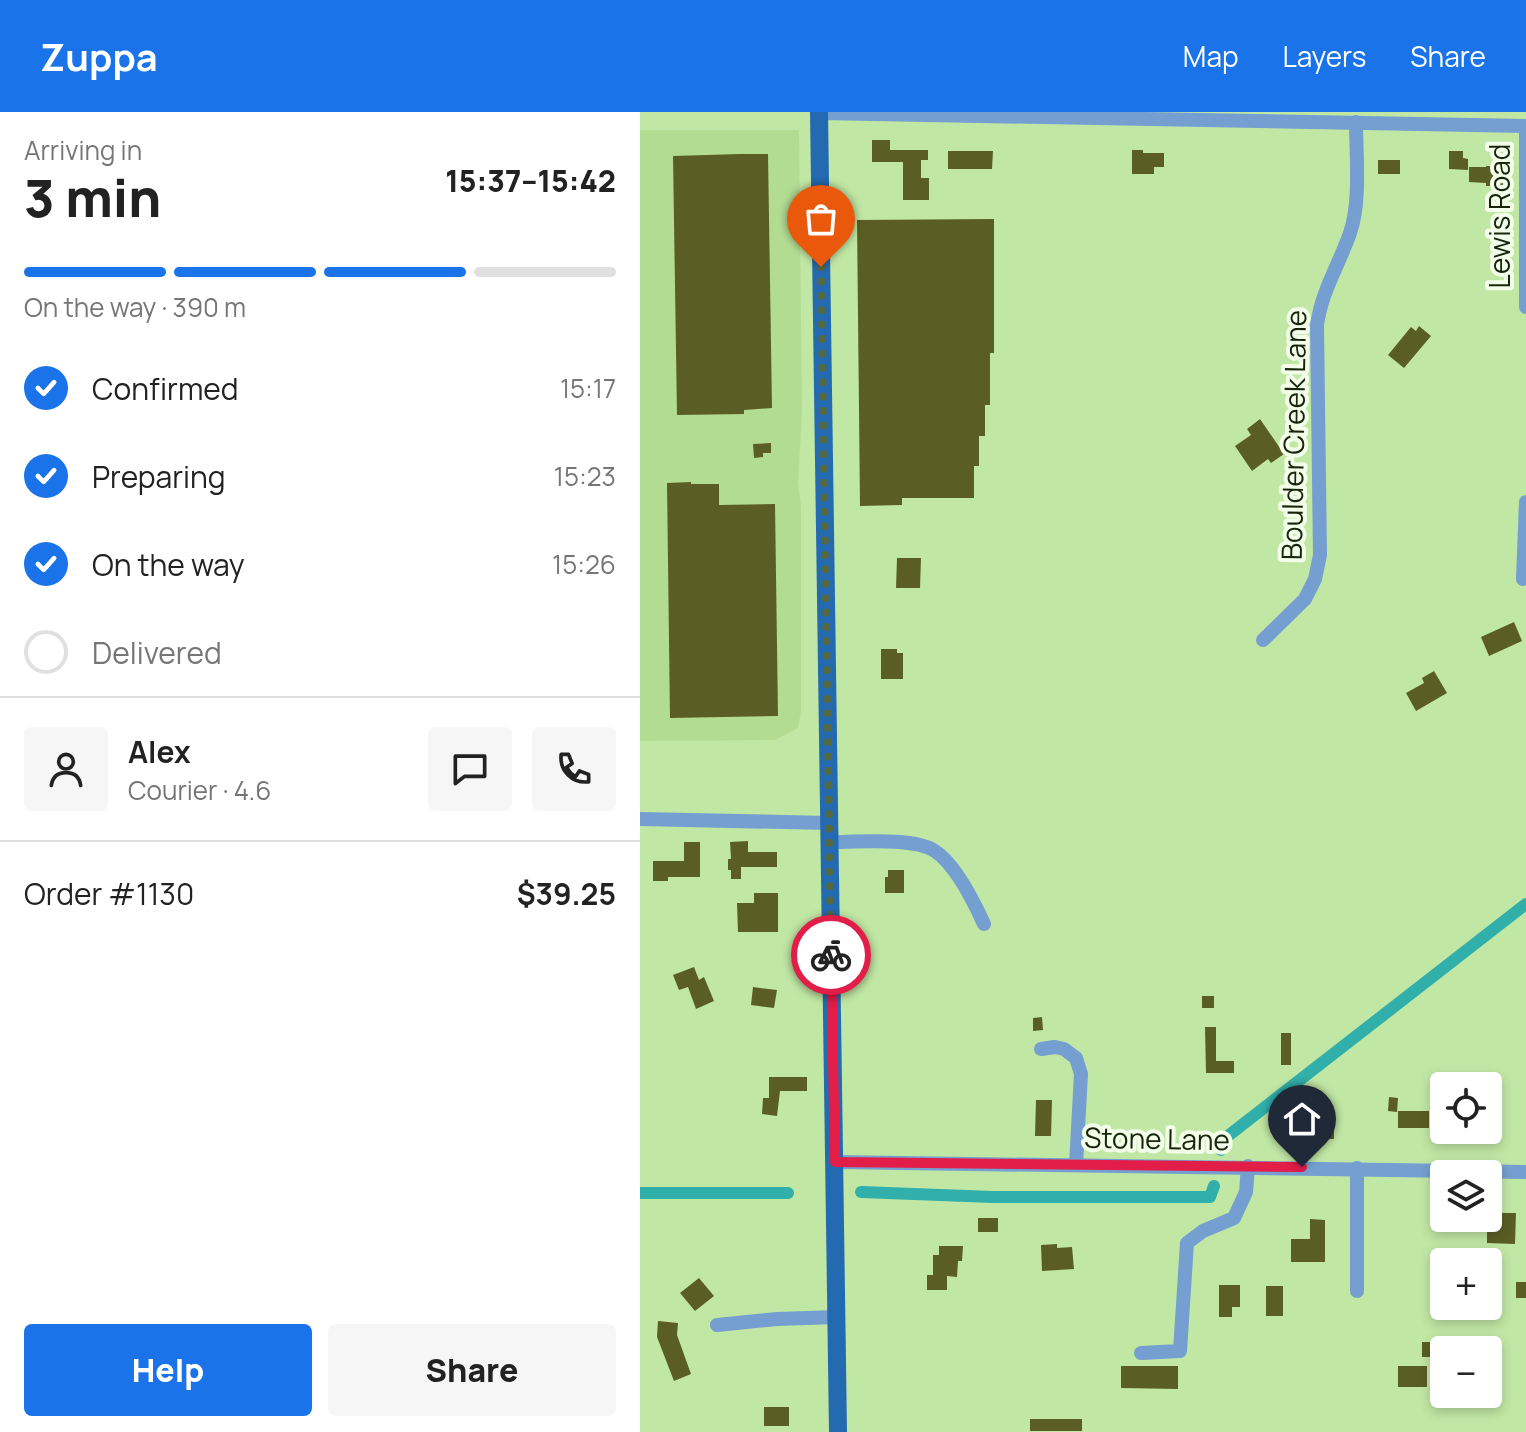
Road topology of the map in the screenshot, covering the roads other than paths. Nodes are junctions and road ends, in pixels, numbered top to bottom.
1 (819, 112) edge
2 (1517, 112) edge
3 (1356, 122) junction
4 (1509, 125) junction
5 (1526, 126) edge
6 (1526, 307) edge
7 (1526, 502) edge
8 (1523, 579) dead end
9 (1263, 640) dead end
10 (640, 819) edge
11 (829, 832) junction
12 (984, 924) dead end
13 (1041, 1049) dead end
14 (835, 1162) junction
15 (1076, 1165) junction
16 (1248, 1166) junction
17 (1357, 1168) junction
18 (1526, 1172) edge
19 (1357, 1291) dead end
20 (837, 1317) junction
21 (717, 1325) dead end
22 (1141, 1353) dead end
23 (838, 1432) edge

1 - 3 street
1 - 11 main road
2 - 4 street
3 - 4 street
3 - 9 street, Boulder Creek Lane
4 - 5 street
5 - 6 street, Lewis Road
7 - 8 street
10 - 11 street
11 - 12 street
11 - 14 main road
13 - 15 street
14 - 15 street, Stone Lane
14 - 20 main road
15 - 16 street, Stone Lane
16 - 17 street, Stone Lane
16 - 22 street
17 - 18 street, Stone Lane
17 - 19 street
20 - 21 street
20 - 23 main road

